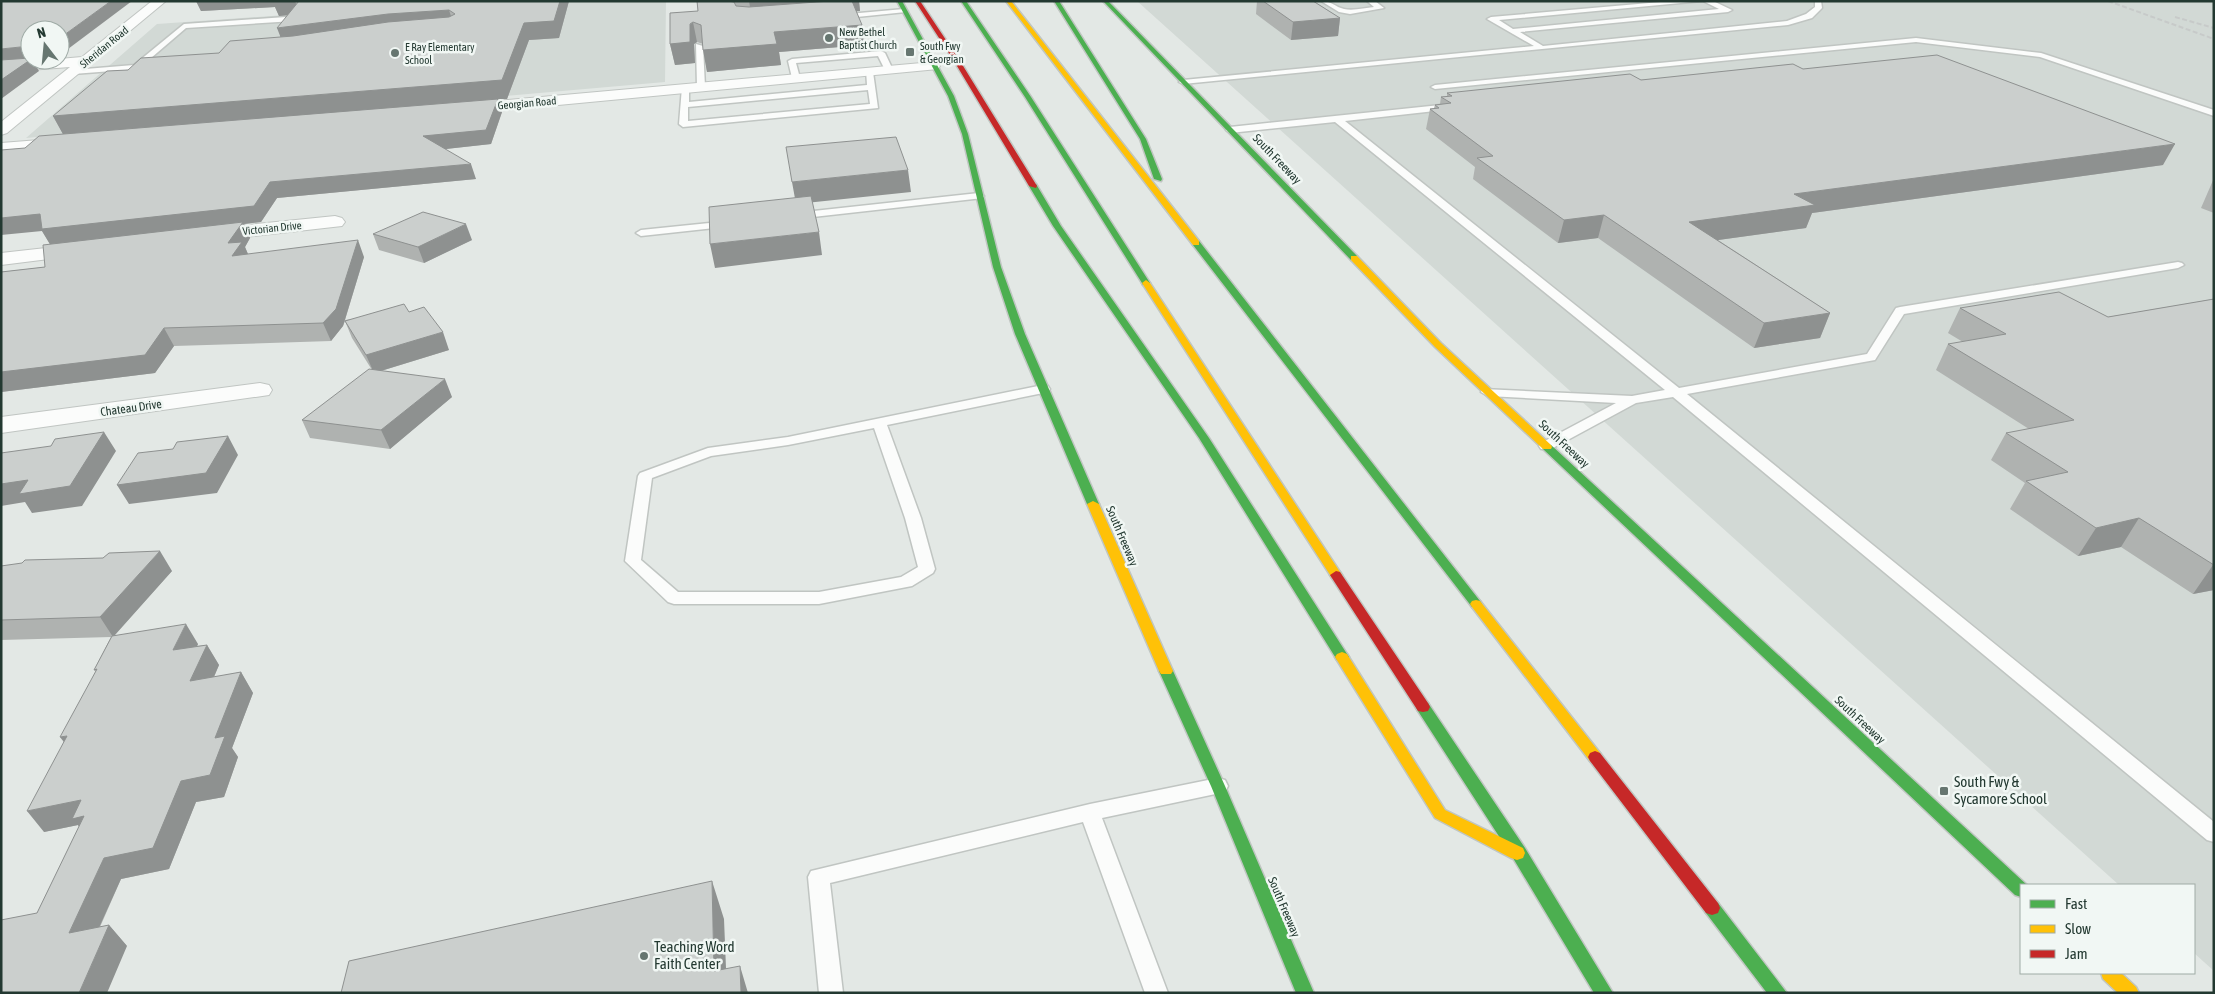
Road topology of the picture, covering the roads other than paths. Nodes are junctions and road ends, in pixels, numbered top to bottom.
1 (160, 1) edge
2 (917, 1) edge
3 (963, 1) edge
4 (1008, 1) edge
5 (1056, 1) edge
6 (1105, 1) edge
7 (1324, 1) edge
8 (1370, 1) edge
9 (1699, 1) edge
10 (1706, 1) edge
11 (1818, 1) edge
12 (902, 6) edge
13 (828, 18) edge
14 (289, 31) edge
15 (1512, 31) junction
16 (699, 46) edge
17 (1542, 48) junction
18 (1719, 59) junction
19 (86, 61) junction
20 (155, 66) edge
21 (934, 66) junction
22 (136, 67) junction
23 (1737, 67) dead end
24 (1, 68) edge
25 (889, 70) junction
26 (72, 72) junction
27 (796, 78) junction
28 (870, 79) junction
29 (1183, 82) junction
30 (701, 87) junction
31 (685, 97) junction
32 (442, 111) edge
33 (2214, 112) edge
34 (1337, 119) junction
35 (1, 130) edge
36 (1230, 130) junction
37 (80, 142) edge
38 (1, 148) edge
39 (979, 196) junction
40 (1170, 208) junction
41 (779, 218) edge
42 (335, 222) dead end
43 (740, 222) edge
44 (641, 234) dead end
45 (188, 238) edge
46 (99, 248) edge
47 (1, 258) edge
48 (2178, 265) dead end
49 (1043, 389) junction
50 (260, 390) dead end
51 (1488, 392) junction
52 (1676, 392) junction
53 (1632, 400) junction
54 (879, 422) junction
55 (1, 425) edge
56 (1546, 446) junction
57 (1218, 786) junction
58 (1090, 812) junction
59 (2214, 834) edge
60 (1519, 853) junction
61 (2020, 889) edge
62 (2110, 974) edge
63 (831, 993) edge
64 (1157, 993) edge
65 (1305, 993) edge
66 (1604, 993) edge
67 (1778, 993) edge
68 (2130, 993) edge

1 - 19 street, Sheridan Road
2 - 60 main road
3 - 60 main road
4 - 40 main road
5 - 40 main road
6 - 29 main road, South Freeway
7 - 8 lane
9 - 15 lane
10 - 15 lane
11 - 17 lane
12 - 13 lane
12 - 21 main road, South Freeway
14 - 22 lane
15 - 17 lane
16 - 30 lane
17 - 29 lane
18 - 23 lane
18 - 33 lane
18 - 34 lane
19 - 24 street
19 - 26 street, Sheridan Road
20 - 22 lane
21 - 25 street, Georgian Road
21 - 39 main road, South Freeway
22 - 26 lane
25 - 27 lane
25 - 28 street, Georgian Road
26 - 35 street, Sheridan Road
27 - 28 street, Georgian Road
27 - 30 street, Georgian Road
28 - 31 lane
28 - 31 lane
29 - 36 main road, South Freeway
30 - 31 street, Georgian Road
31 - 32 street, Georgian Road
34 - 36 lane
34 - 52 lane
36 - 51 main road, South Freeway
37 - 38 street
39 - 41 lane
39 - 49 main road, South Freeway
40 - 67 main road
42 - 45 street, Victorian Drive
43 - 44 lane
46 - 47 street
48 - 52 lane
49 - 54 lane
49 - 57 main road, South Freeway
50 - 55 street, Chateau Drive
51 - 53 lane
51 - 56 main road, South Freeway
52 - 53 lane
52 - 59 lane
53 - 56 lane
54 - 54 lane
56 - 61 main road, South Freeway
57 - 58 lane
57 - 65 main road, South Freeway
58 - 63 lane
58 - 64 lane
60 - 66 main road
62 - 68 main road

